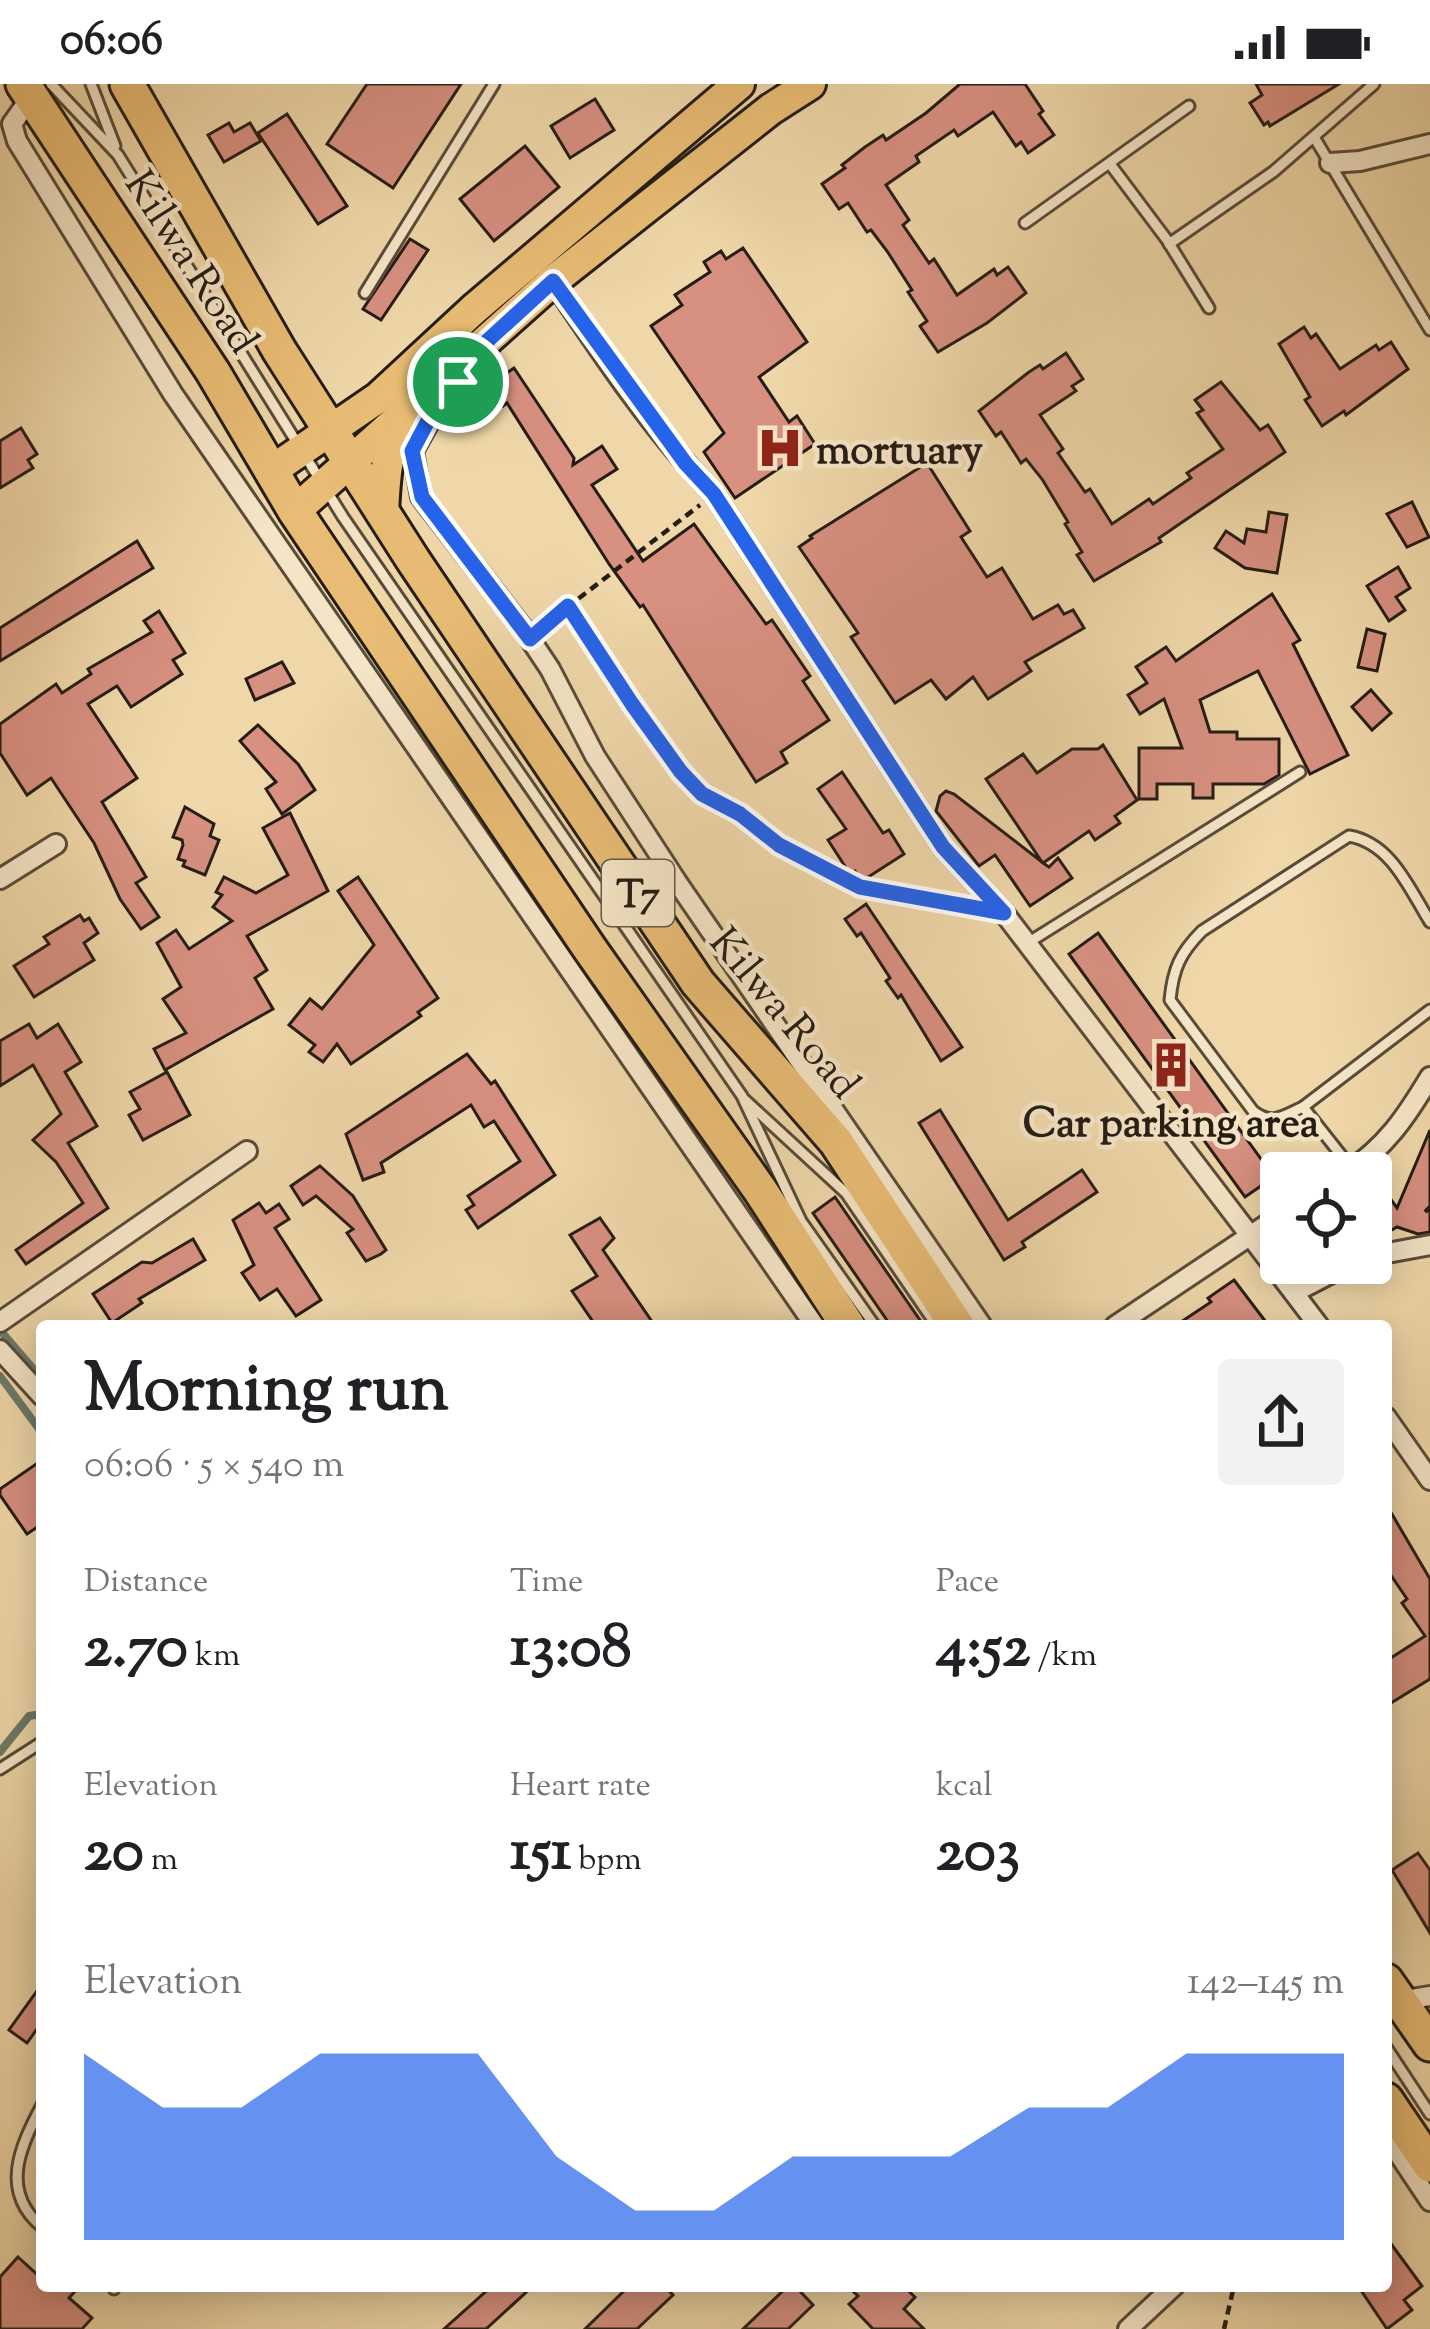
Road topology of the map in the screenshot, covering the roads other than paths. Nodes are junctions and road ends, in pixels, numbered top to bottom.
1 (91, 84) edge
2 (127, 84) edge
3 (494, 84) edge
4 (739, 84) edge
5 (810, 84) edge
6 (1374, 84) edge
7 (35, 88) edge
8 (1189, 106) dead end
9 (1314, 137) junction
10 (1430, 144) edge
11 (118, 155) junction
12 (1330, 163) junction
13 (1110, 164) junction
14 (1025, 223) dead end
15 (1169, 244) junction
16 (553, 281) junction
17 (365, 293) dead end
18 (1209, 308) dead end
19 (1430, 330) edge
20 (474, 353) junction
21 (302, 387) junction
22 (380, 398) junction
23 (413, 409) junction
24 (316, 440) junction
25 (351, 462) junction
26 (271, 471) junction
27 (324, 485) junction
28 (295, 511) junction
29 (383, 512) junction
30 (1300, 772) dead end
31 (56, 844) dead end
32 (0, 879) edge
33 (1430, 922) edge
34 (1026, 944) junction
35 (1430, 1010) edge
36 (1430, 1077) edge
37 (742, 1096) junction
38 (1303, 1107) junction
39 (247, 1151) dead end
40 (1335, 1152) edge
41 (1378, 1152) edge
42 (1260, 1229) edge
43 (1252, 1234) junction
44 (1430, 1245) edge
45 (1392, 1252) edge
46 (1310, 1284) edge
47 (1295, 1292) junction
48 (811, 1320) edge
49 (844, 1320) edge
50 (871, 1320) edge
51 (933, 1320) edge
52 (953, 1320) edge
53 (978, 1320) edge
54 (1124, 1320) edge
55 (1315, 1320) edge
56 (0, 1322) edge
57 (0, 1350) edge
58 (36, 1389) edge
59 (1392, 1426) edge
60 (1430, 1480) edge
61 (36, 1746) edge
62 (0, 1768) edge
63 (1405, 1993) edge
64 (1430, 2044) edge
65 (1392, 2056) edge
66 (1392, 2109) edge
67 (1430, 2114) edge
68 (36, 2116) edge
69 (1392, 2144) edge
70 (1430, 2165) edge
71 (1430, 2200) edge
72 (36, 2222) edge
73 (1168, 2292) edge
74 (1128, 2329) edge

1 - 11 lane
2 - 21 highway, Kilwa Road / T7
3 - 17 lane
4 - 22 main road
5 - 16 main road
6 - 9 lane
7 - 11 lane
7 - 26 highway, Kilwa Road / T7
7 - 48 street
8 - 13 lane
9 - 12 lane
9 - 15 lane
10 - 12 street
11 - 24 lane
12 - 19 lane
13 - 14 lane
13 - 15 lane
15 - 18 lane
16 - 20 main road
16 - 34 street
20 - 23 main road
20 - 53 street
21 - 22 main road
21 - 24 highway, Kilwa Road / T7
22 - 24 main road
23 - 25 main road
23 - 29 main road
24 - 25 highway, Kilwa Road / T7
24 - 26 main road
24 - 27 lane
25 - 27 main road
25 - 29 highway, Kilwa Road / T7
26 - 28 highway, Kilwa Road / T7
27 - 28 main road
27 - 37 lane
28 - 49 highway, Kilwa Road / T7
29 - 52 highway, Kilwa Road / T7
30 - 34 lane
31 - 32 street
33 - 38 lane
34 - 43 street
35 - 38 lane
36 - 41 street
37 - 50 lane
37 - 51 lane
38 - 40 lane
39 - 56 street
42 - 43 street
43 - 47 street
43 - 54 street
44 - 45 street
46 - 47 street
47 - 55 street
57 - 58 street
59 - 60 street
61 - 62 lane
63 - 64 highway
65 - 67 lane
66 - 70 highway
68 - 72 lane
69 - 71 street
73 - 74 street

